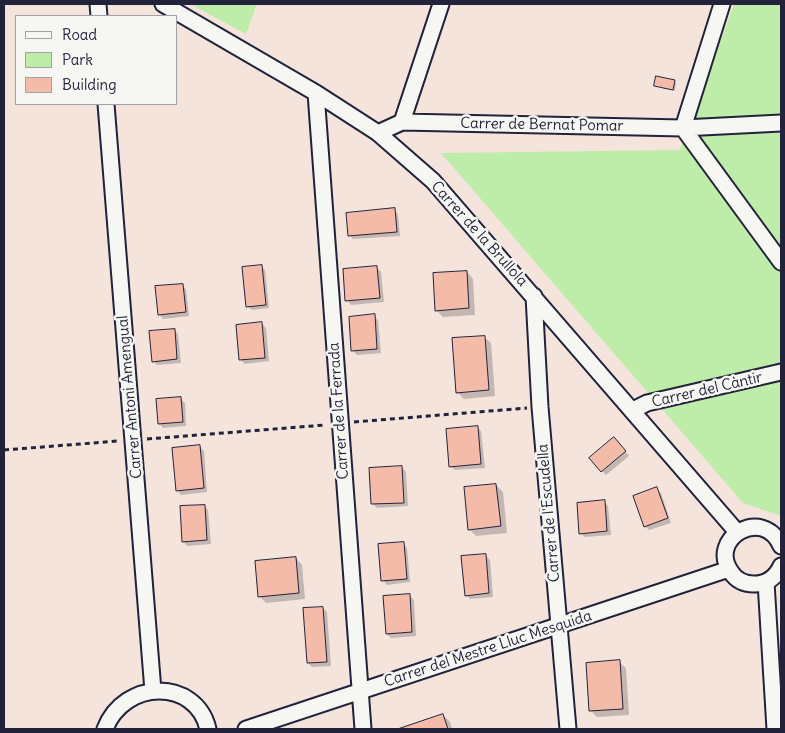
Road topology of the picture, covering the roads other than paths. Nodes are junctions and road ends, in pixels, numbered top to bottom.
1 (163, 4) edge
2 (440, 4) edge
3 (722, 4) edge
4 (316, 93) junction
5 (106, 105) edge
6 (402, 122) junction
7 (781, 124) edge
8 (683, 128) junction
9 (378, 133) junction
10 (781, 262) edge
11 (534, 296) junction
12 (781, 372) edge
13 (633, 410) junction
14 (737, 532) junction
15 (781, 546) edge
16 (781, 566) edge
17 (729, 569) junction
18 (766, 582) junction
19 (559, 626) junction
20 (153, 691) junction
21 (360, 692) junction
22 (105, 729) edge
23 (208, 729) edge
24 (246, 729) edge
25 (363, 729) edge
26 (568, 729) edge
27 (774, 729) edge

1 - 4 street, Carrer de la Brullola
2 - 6 street
3 - 8 street
4 - 9 street, Carrer de la Brullola
4 - 21 street, Carrer de la Ferrada
5 - 20 street, Carrer Antoni Amengual
6 - 8 street, Carrer de Bernat Pomar
6 - 9 street
7 - 8 street, Carrer de Bernat Pomar
8 - 10 street
9 - 11 street, Carrer de la Brullola
11 - 13 street, Carrer de la Brullola
11 - 19 street, Carrer de l'Escudella
12 - 13 street, Carrer del Càntir
13 - 14 street, Carrer de la Brullola
14 - 15 street
14 - 17 street
16 - 18 street
17 - 18 street
17 - 19 street, Carrer del Mestre Lluc Mesquida
18 - 27 street
19 - 21 street, Carrer del Mestre Lluc Mesquida
19 - 26 street, Carrer de l'Escudella
20 - 22 street
20 - 23 street
21 - 24 street, Carrer del Mestre Lluc Mesquida
21 - 25 street, Carrer de la Ferrada

